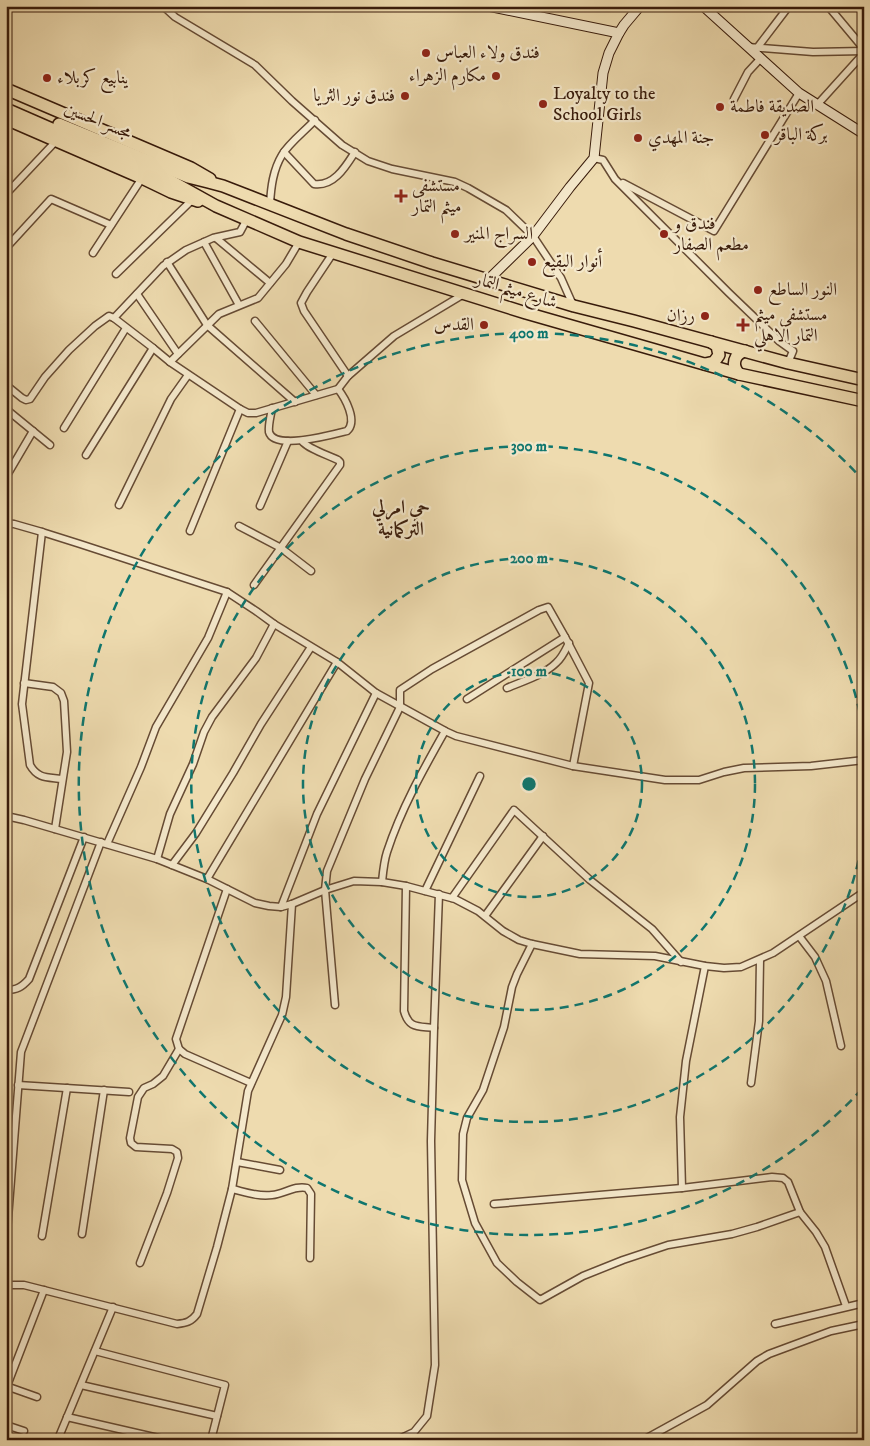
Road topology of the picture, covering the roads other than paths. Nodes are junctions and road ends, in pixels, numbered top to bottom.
1 (10, 6) edge
2 (163, 6) edge
3 (488, 6) edge
4 (640, 6) edge
5 (703, 6) edge
6 (789, 6) edge
7 (828, 6) edge
8 (6, 8) edge
9 (619, 33) junction
10 (753, 47) junction
11 (864, 51) edge
12 (760, 59) junction
13 (6, 89) edge
14 (799, 93) junction
15 (734, 99) dead end
16 (6, 102) edge
17 (817, 104) junction
18 (6, 109) edge
19 (6, 120) edge
20 (315, 120) junction
21 (864, 134) edge
22 (56, 141) junction
23 (284, 152) junction
24 (355, 152) junction
25 (594, 158) junction
26 (173, 176) junction
27 (142, 178) junction
28 (615, 179) junction
29 (223, 186) junction
30 (6, 194) edge
31 (193, 199) junction
32 (270, 204) junction
33 (216, 206) junction
34 (247, 219) junction
35 (111, 225) junction
36 (533, 236) junction
37 (216, 238) junction
38 (204, 242) junction
39 (299, 242) junction
40 (6, 248) edge
41 (93, 252) dead end
42 (333, 253) junction
43 (405, 254) junction
44 (168, 262) junction
45 (432, 263) junction
46 (116, 274) dead end
47 (399, 274) junction
48 (488, 280) junction
49 (424, 281) junction
50 (270, 283) junction
51 (137, 294) junction
52 (464, 294) junction
53 (239, 305) junction
54 (574, 306) junction
55 (114, 318) junction
56 (255, 321) dead end
57 (207, 325) junction
58 (126, 328) junction
59 (710, 341) junction
60 (153, 348) junction
61 (745, 350) junction
62 (178, 354) junction
63 (170, 362) junction
64 (788, 363) junction
65 (705, 364) junction
66 (739, 374) junction
67 (188, 375) junction
68 (348, 376) junction
69 (864, 380) edge
70 (6, 385) edge
71 (338, 388) junction
72 (316, 395) junction
73 (864, 401) edge
74 (295, 402) junction
75 (272, 408) junction
76 (6, 409) edge
77 (240, 409) junction
78 (64, 428) dead end
79 (33, 431) junction
80 (288, 441) junction
81 (302, 441) junction
82 (50, 445) dead end
83 (86, 455) dead end
84 (6, 477) edge
85 (119, 505) dead end
86 (260, 506) dead end
87 (6, 523) edge
88 (240, 526) dead end
89 (190, 531) dead end
90 (42, 532) junction
91 (281, 548) junction
92 (311, 571) dead end
93 (254, 586) dead end
94 (227, 592) junction
95 (274, 624) junction
96 (567, 640) junction
97 (310, 646) junction
98 (337, 662) junction
99 (24, 683) junction
100 (507, 688) dead end
101 (376, 693) junction
102 (467, 699) dead end
103 (400, 707) junction
104 (445, 731) junction
105 (864, 760) edge
106 (573, 766) junction
107 (480, 776) dead end
108 (62, 779) junction
109 (6, 816) edge
110 (54, 829) junction
111 (543, 836) junction
112 (84, 837) junction
113 (104, 843) junction
114 (157, 859) junction
115 (172, 865) junction
116 (207, 879) junction
117 (382, 882) junction
118 (406, 886) junction
119 (227, 889) junction
120 (325, 890) junction
121 (425, 891) junction
122 (864, 892) edge
123 (440, 894) junction
124 (452, 898) junction
125 (292, 904) junction
126 (281, 907) junction
127 (484, 916) junction
128 (799, 936) junction
129 (532, 944) junction
130 (760, 960) junction
131 (681, 962) junction
132 (705, 966) junction
133 (6, 990) edge
134 (335, 1005) dead end
135 (434, 1028) junction
136 (841, 1046) dead end
137 (179, 1049) junction
138 (251, 1083) junction
139 (752, 1083) dead end
140 (18, 1085) junction
141 (67, 1088) junction
142 (104, 1090) junction
143 (129, 1092) dead end
144 (236, 1162) junction
145 (280, 1170) dead end
146 (682, 1188) junction
147 (232, 1189) junction
148 (494, 1204) dead end
149 (800, 1212) junction
150 (82, 1234) dead end
151 (42, 1236) dead end
152 (6, 1244) edge
153 (310, 1258) dead end
154 (140, 1263) dead end
155 (7, 1285) edge
156 (44, 1290) junction
157 (864, 1303) edge
158 (846, 1306) junction
159 (113, 1307) junction
160 (775, 1324) dead end
161 (864, 1324) edge
162 (95, 1351) junction
163 (81, 1385) junction
164 (7, 1386) edge
165 (37, 1397) dead end
166 (217, 1416) junction
167 (68, 1417) junction
168 (6, 1425) edge
169 (24, 1432) dead end
170 (647, 1438) dead end
171 (58, 1440) edge
172 (167, 1440) edge
173 (211, 1440) edge
174 (397, 1440) edge

1 - 8 street
2 - 20 street
3 - 9 street
4 - 9 street
5 - 10 street
6 - 10 street
7 - 11 street
9 - 25 street
10 - 11 street
10 - 12 street
11 - 17 street
12 - 14 street
12 - 15 street
13 - 29 highway
14 - 17 street
14 - 28 street
16 - 26 highway, مجسر الحسين
17 - 21 street
18 - 26 highway, مجسر الحسين
19 - 22 highway
20 - 23 street
20 - 24 street
22 - 27 highway
22 - 30 street
23 - 24 street
23 - 32 street
24 - 36 street
25 - 28 street
25 - 36 street
26 - 29 highway, شارع ميثم التمار
26 - 33 highway, شارع ميثم التمار
27 - 31 highway
27 - 35 street
28 - 64 street
29 - 32 highway, شارع ميثم التمار
31 - 33 highway
31 - 46 street
32 - 43 highway, شارع ميثم التمار
33 - 34 highway, شارع ميثم التمار
34 - 37 street
34 - 39 highway, شارع ميثم التمار
35 - 40 street
35 - 41 street
36 - 48 street
36 - 54 street
37 - 38 street
37 - 50 street
38 - 44 street
38 - 53 street
39 - 42 highway, شارع ميثم التمار
39 - 50 street
42 - 47 highway, شارع ميثم التمار
42 - 68 street
43 - 45 highway, شارع ميثم التمار
43 - 47 highway
44 - 51 street
44 - 57 street
45 - 48 highway, شارع ميثم التمار
45 - 49 highway
47 - 49 highway, شارع ميثم التمار
48 - 54 highway, شارع ميثم التمار
49 - 52 highway, شارع ميثم التمار
50 - 53 street
51 - 55 street
51 - 62 street
52 - 65 highway, شارع ميثم التمار
52 - 68 street
53 - 57 street
54 - 59 highway, شارع ميثم التمار
55 - 58 street
55 - 70 street
56 - 72 street
57 - 62 street
57 - 74 street
58 - 60 street
58 - 78 street
59 - 61 highway, شارع ميثم التمار
59 - 65 highway
60 - 63 street
60 - 83 street
61 - 64 highway, شارع ميثم التمار
61 - 66 highway
62 - 63 street
63 - 67 street
64 - 69 highway, شارع ميثم التمار
65 - 66 highway, شارع ميثم التمار
66 - 73 highway, شارع ميثم التمار
67 - 77 street
67 - 85 street
68 - 71 street
71 - 72 street
71 - 81 street
72 - 74 street
74 - 75 street
75 - 77 street
75 - 80 street
76 - 79 street
77 - 89 street
79 - 82 street
79 - 84 street
80 - 81 street
80 - 86 street
81 - 91 street
87 - 90 street
88 - 91 street
90 - 94 street
90 - 99 street
91 - 92 street
91 - 93 street
94 - 95 street
94 - 113 street
95 - 97 street
95 - 114 street
96 - 100 street
96 - 102 street
96 - 103 street
96 - 106 street
97 - 98 street
97 - 115 street
98 - 101 street
98 - 116 street
99 - 108 street
99 - 108 street
101 - 103 street
101 - 126 street
103 - 104 street
103 - 120 street
104 - 106 street
104 - 117 street
105 - 106 street
107 - 121 street
108 - 110 street
109 - 110 street
110 - 112 street
111 - 124 street
111 - 127 street
111 - 131 street
112 - 113 street
112 - 133 street
113 - 114 street
113 - 140 street
114 - 115 street
115 - 116 street
116 - 119 street
117 - 118 street
117 - 120 street
118 - 121 street
118 - 135 street
119 - 126 street
119 - 137 street
120 - 125 street
120 - 134 street
121 - 123 street
122 - 128 street
123 - 124 street
123 - 135 street
124 - 127 street
125 - 126 street
125 - 138 street
127 - 129 street
128 - 130 street
128 - 136 street
129 - 131 street
129 - 149 street
130 - 132 street
130 - 139 street
131 - 132 street
132 - 146 street
135 - 174 street
137 - 138 street
137 - 154 street
138 - 144 street
140 - 141 street
140 - 152 street
141 - 142 street
141 - 151 street
142 - 143 street
142 - 150 street
144 - 145 street
144 - 147 street
146 - 148 street
146 - 149 street
147 - 153 street
147 - 159 street
149 - 158 street
155 - 156 street
156 - 159 street
156 - 164 street
157 - 158 street
158 - 160 street
159 - 162 street
161 - 170 street
162 - 163 street
162 - 166 street
163 - 166 street
163 - 167 street
164 - 165 street
166 - 173 street
167 - 171 street
167 - 172 street
168 - 169 street

